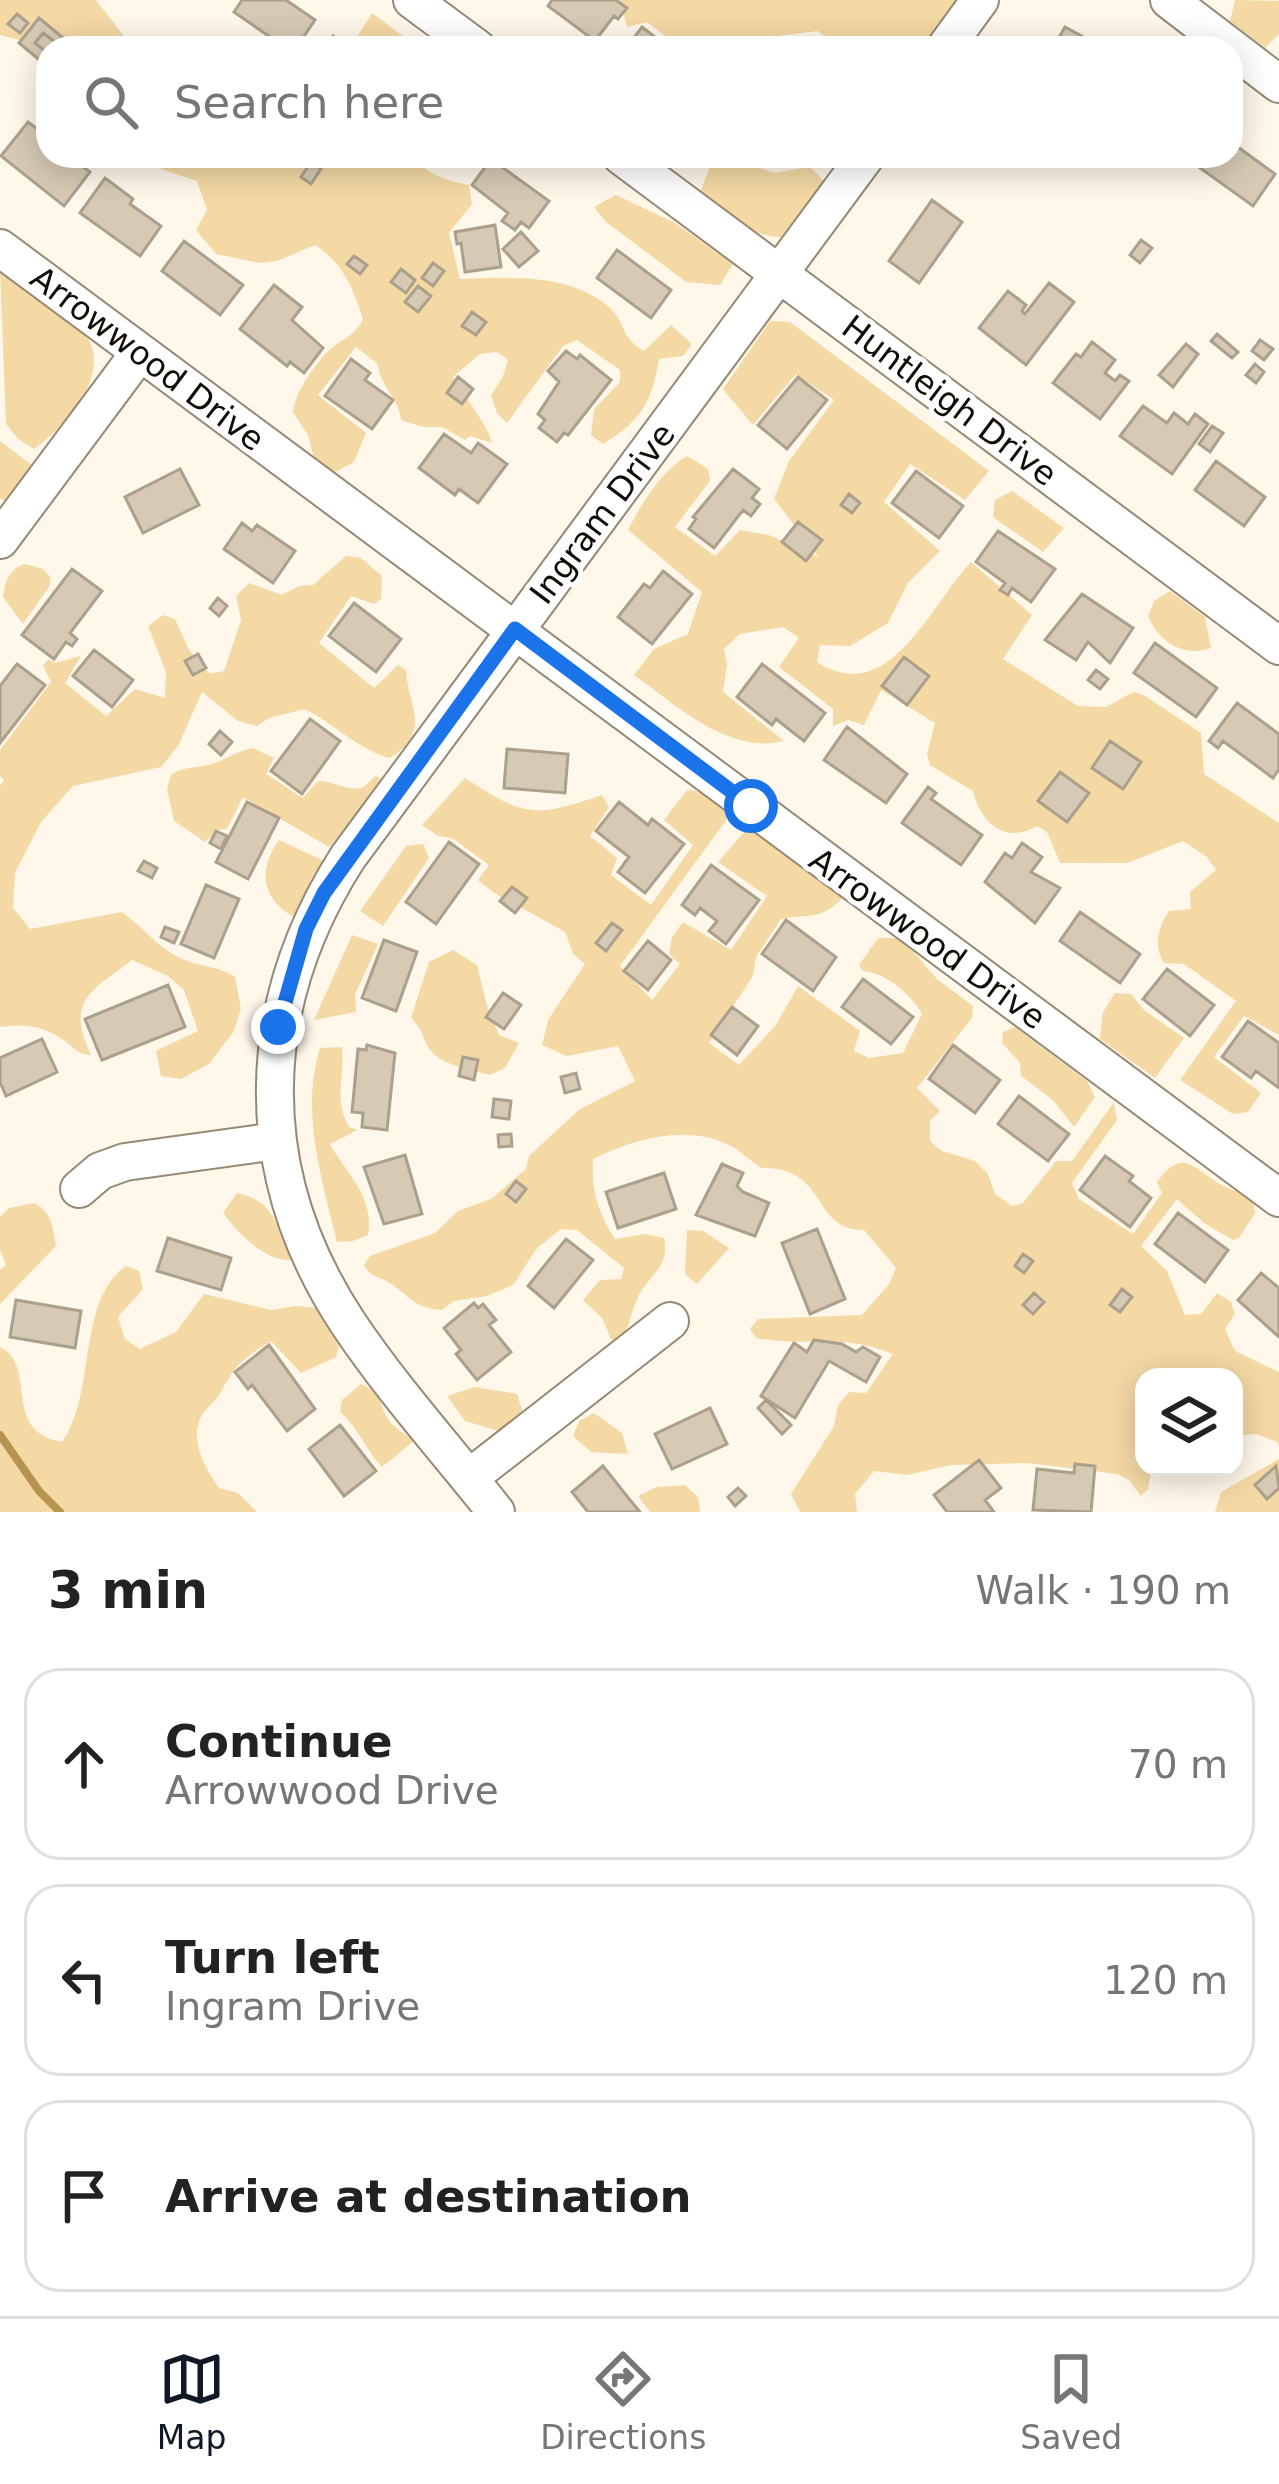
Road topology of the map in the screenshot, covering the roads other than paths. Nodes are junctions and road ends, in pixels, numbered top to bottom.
1 (412, 0) edge
2 (980, 0) edge
3 (1168, 0) edge
4 (461, 36) edge
5 (954, 36) edge
6 (1216, 36) edge
7 (1243, 57) edge
8 (1279, 84) edge
9 (637, 168) edge
10 (857, 168) edge
11 (0, 248) edge
12 (779, 274) junction
13 (140, 352) junction
14 (0, 540) edge
15 (515, 629) junction
16 (1279, 646) edge
17 (277, 1142) junction
18 (79, 1190) dead end
19 (1279, 1198) edge
20 (670, 1321) dead end
21 (469, 1478) junction
22 (496, 1512) edge

1 - 4 street
2 - 5 street
3 - 6 street
7 - 8 street
9 - 12 street, Huntleigh Drive
10 - 12 street, Ingram Drive
11 - 13 street, Arrowwood Drive
12 - 15 street, Ingram Drive
12 - 16 street, Huntleigh Drive
13 - 14 street
13 - 15 street, Arrowwood Drive
15 - 17 street, Ingram Drive
15 - 19 street, Arrowwood Drive
17 - 18 street
17 - 21 street, Ingram Drive
20 - 21 street
21 - 22 street, Ingram Drive

